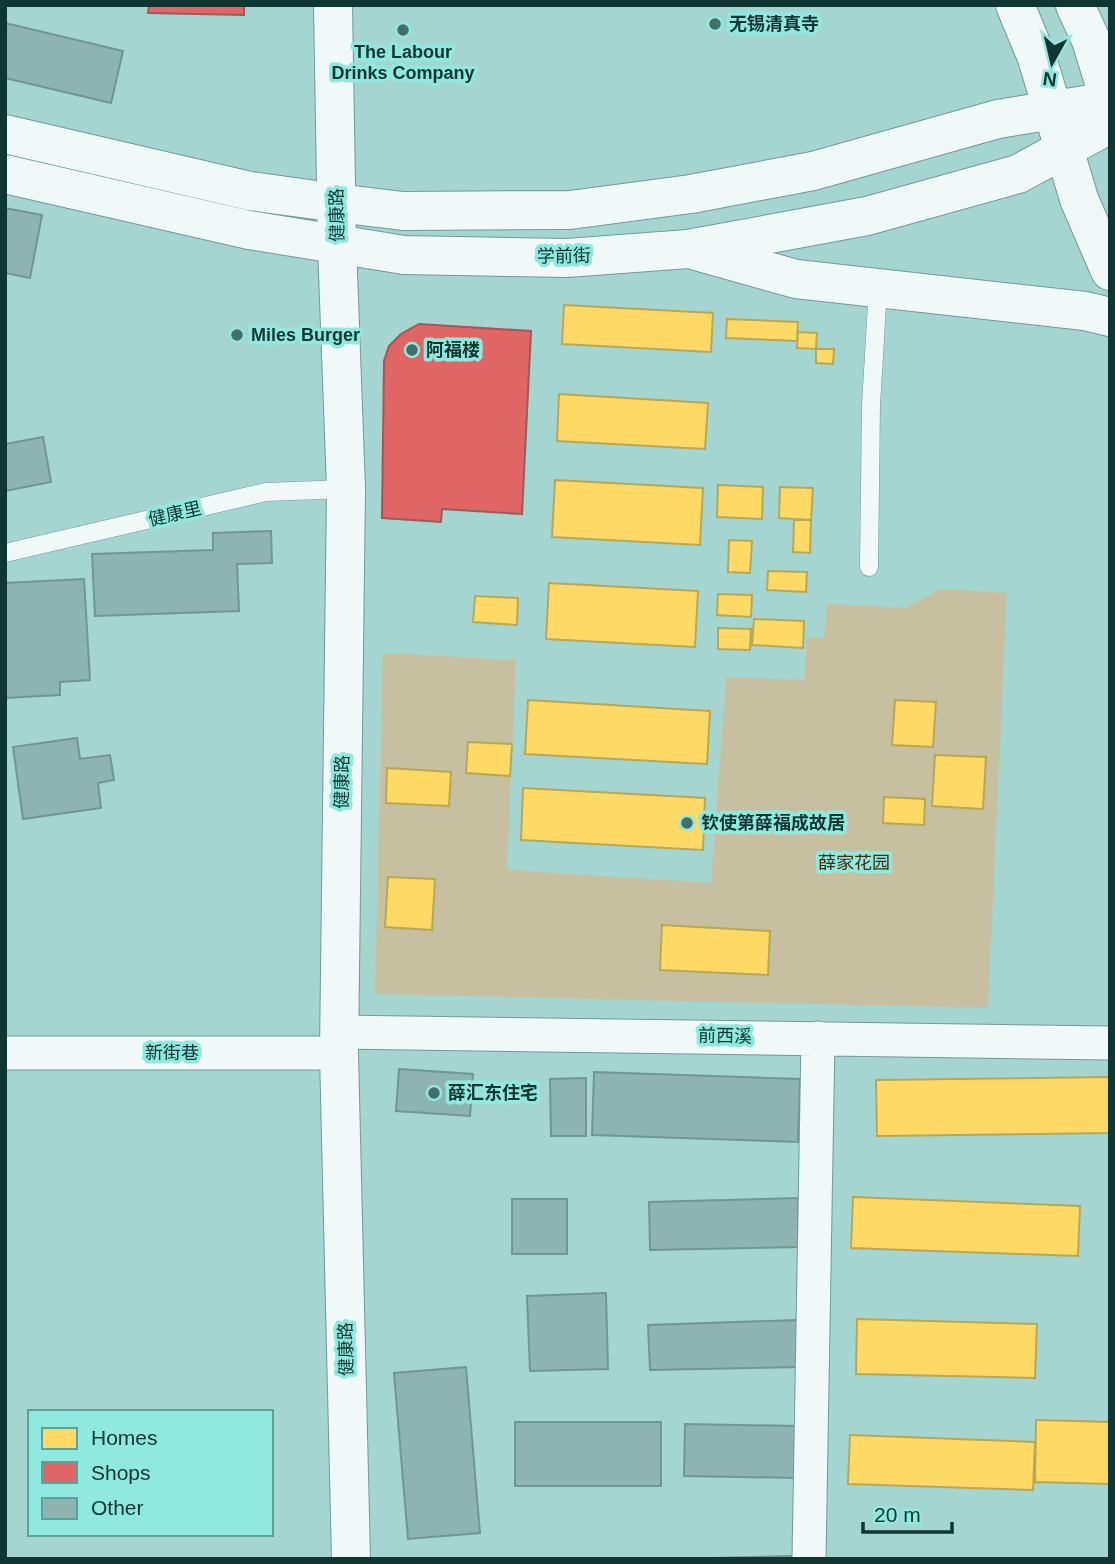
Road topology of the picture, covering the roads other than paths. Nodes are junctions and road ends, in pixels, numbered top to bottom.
1 (333, 5) edge
2 (1015, 5) edge
3 (1075, 5) edge
4 (1110, 101) edge
5 (1053, 110) junction
6 (1110, 124) edge
7 (5, 134) edge
8 (1064, 149) junction
9 (5, 174) edge
10 (337, 202) junction
11 (337, 245) junction
12 (688, 249) junction
13 (1110, 271) edge
14 (878, 288) junction
15 (1110, 317) edge
16 (346, 489) junction
17 (5, 553) edge
18 (869, 567) dead end
19 (818, 1038) junction
20 (339, 1042) junction
21 (1110, 1042) edge
22 (5, 1053) edge
23 (351, 1559) edge
24 (809, 1559) edge

1 - 10 main road, 健康路
2 - 5 main road
3 - 4 main road
4 - 5 main road
5 - 8 main road
5 - 10 main road
6 - 8 main road, 学前街
7 - 10 main road
8 - 12 main road, 学前街
8 - 13 main road
9 - 11 main road, 学前街
10 - 11 main road, 健康路
11 - 12 main road, 学前街
11 - 16 main road, 健康路
12 - 14 main road
14 - 15 main road
14 - 18 lane
16 - 17 lane, 健康里
16 - 20 main road, 健康路
19 - 20 street, 前西溪
19 - 21 street, 前西溪
19 - 24 street
20 - 22 street, 新街巷
20 - 23 main road, 健康路

